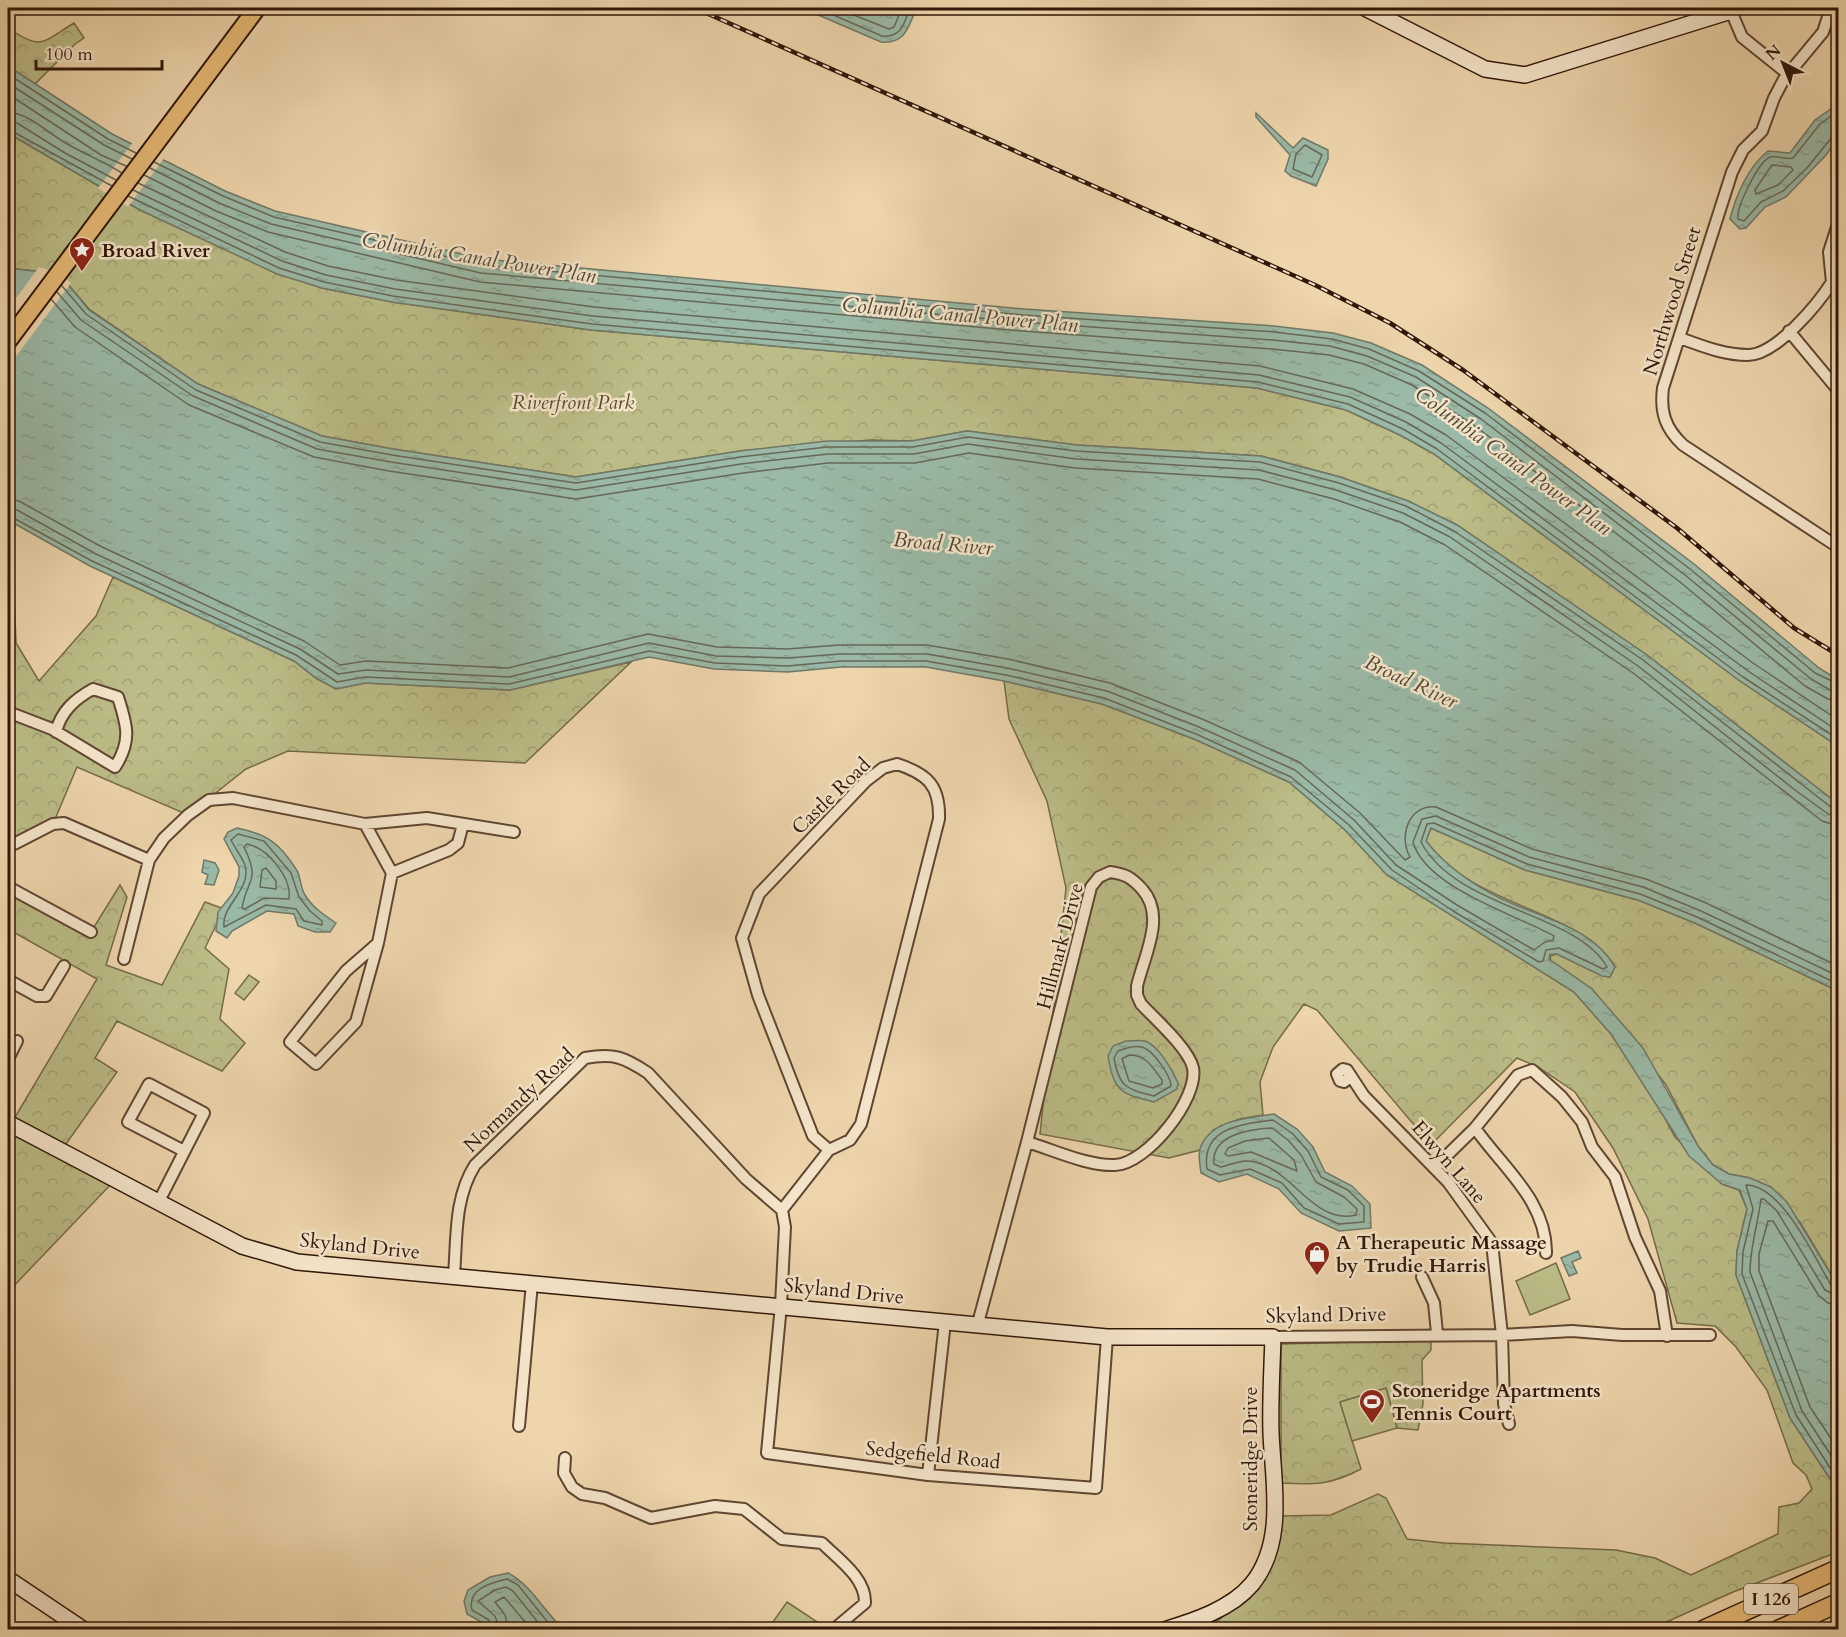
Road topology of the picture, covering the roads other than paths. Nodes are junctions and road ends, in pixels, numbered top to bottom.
1 (257, 8) edge
2 (1365, 8) edge
3 (1831, 8) edge
4 (1733, 9) edge
5 (1788, 74) junction
6 (1839, 224) edge
7 (1789, 331) junction
8 (1680, 338) junction
9 (8, 341) edge
10 (1839, 390) edge
11 (1839, 547) edge
12 (8, 712) edge
13 (56, 732) junction
14 (365, 824) junction
15 (463, 824) junction
16 (514, 832) dead end
17 (8, 844) edge
18 (149, 860) junction
19 (392, 873) junction
20 (8, 887) edge
21 (91, 932) dead end
22 (378, 943) junction
23 (124, 959) dead end
24 (64, 966) dead end
25 (8, 980) edge
26 (17, 1041) dead end
27 (8, 1059) edge
28 (1350, 1077) dead end
29 (8, 1123) edge
30 (1475, 1128) junction
31 (1027, 1142) junction
32 (829, 1150) junction
33 (184, 1151) junction
34 (1434, 1168) junction
35 (158, 1203) junction
36 (782, 1210) junction
37 (1546, 1253) dead end
38 (454, 1275) junction
39 (1422, 1277) dead end
40 (532, 1283) junction
41 (781, 1305) junction
42 (945, 1322) junction
43 (978, 1323) junction
44 (1437, 1334) junction
45 (1502, 1335) junction
46 (1710, 1335) dead end
47 (1667, 1336) junction
48 (1107, 1337) junction
49 (1273, 1337) junction
50 (1509, 1424) dead end
51 (519, 1426) dead end
52 (565, 1458) dead end
53 (928, 1475) junction
54 (1839, 1569) edge
55 (8, 1579) edge
56 (1839, 1603) edge
57 (84, 1629) edge
58 (833, 1629) edge
59 (1164, 1629) edge
60 (1703, 1629) edge
61 (1778, 1629) edge

1 - 9 main road
2 - 4 street
3 - 5 street, Northwood Street
4 - 5 street
5 - 8 street, Northwood Street
6 - 7 street
7 - 8 street
7 - 10 street
8 - 11 street, Northwood Street
12 - 13 street
13 - 13 street
14 - 15 street
14 - 18 street
14 - 19 street
15 - 16 street
15 - 19 street
17 - 18 street
18 - 23 street
19 - 22 street
20 - 21 street
22 - 22 street
24 - 25 street
26 - 27 street
28 - 34 street, Elwyn Lane
29 - 35 street, Skyland Drive
30 - 34 street
30 - 37 street
30 - 47 street
31 - 31 street, Hillmark Drive
31 - 43 street, Hillmark Drive
32 - 32 street, Castle Road
32 - 36 street, Castle Road
33 - 33 street
33 - 35 street
34 - 45 street, Elwyn Lane
35 - 38 street, Skyland Drive
36 - 38 street, Normandy Road
36 - 41 street
38 - 40 street, Skyland Drive
39 - 44 street
40 - 41 street, Skyland Drive
40 - 51 street
41 - 42 street, Skyland Drive
41 - 53 street, Sedgefield Road
42 - 43 street, Skyland Drive
42 - 53 street
43 - 48 street, Skyland Drive
44 - 45 street, Skyland Drive
44 - 49 street, Skyland Drive
45 - 47 street, Skyland Drive
45 - 50 street, Elwyn Lane
46 - 47 street, Skyland Drive
48 - 49 street, Skyland Drive
48 - 53 street, Sedgefield Road
49 - 59 street, Stoneridge Drive
52 - 58 street
54 - 60 highway, I 126
55 - 57 street
56 - 61 highway, I 126

